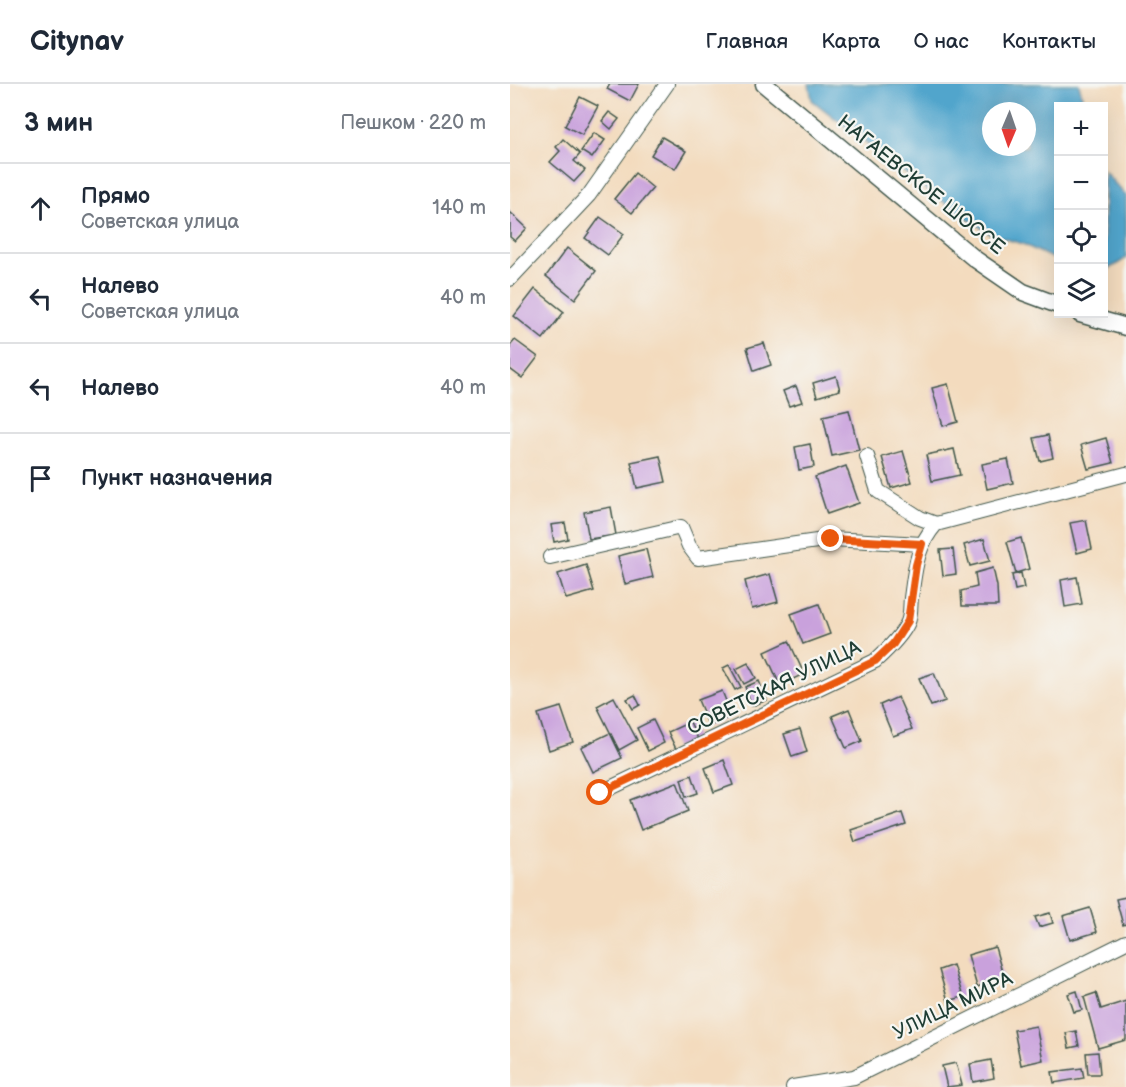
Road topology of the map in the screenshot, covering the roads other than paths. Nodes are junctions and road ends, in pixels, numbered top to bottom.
1 (667, 84) edge
2 (764, 84) edge
3 (510, 279) edge
4 (1054, 303) edge
5 (1094, 318) edge
6 (1126, 327) edge
7 (867, 456) dead end
8 (1126, 474) edge
9 (936, 524) junction
10 (922, 544) junction
11 (550, 557) dead end
12 (600, 793) dead end
13 (1126, 942) edge
14 (855, 1082) edge
15 (793, 1087) edge

1 - 3 street
2 - 4 street, НАГАЕВСКОЕ ШОССЕ
5 - 6 street
7 - 9 street
8 - 9 street
9 - 10 street, СОВЕТСКАЯ УЛИЦА
10 - 11 street
10 - 12 street, СОВЕТСКАЯ УЛИЦА
13 - 14 street, УЛИЦА МИРА
14 - 15 street, УЛИЦА МИРА

